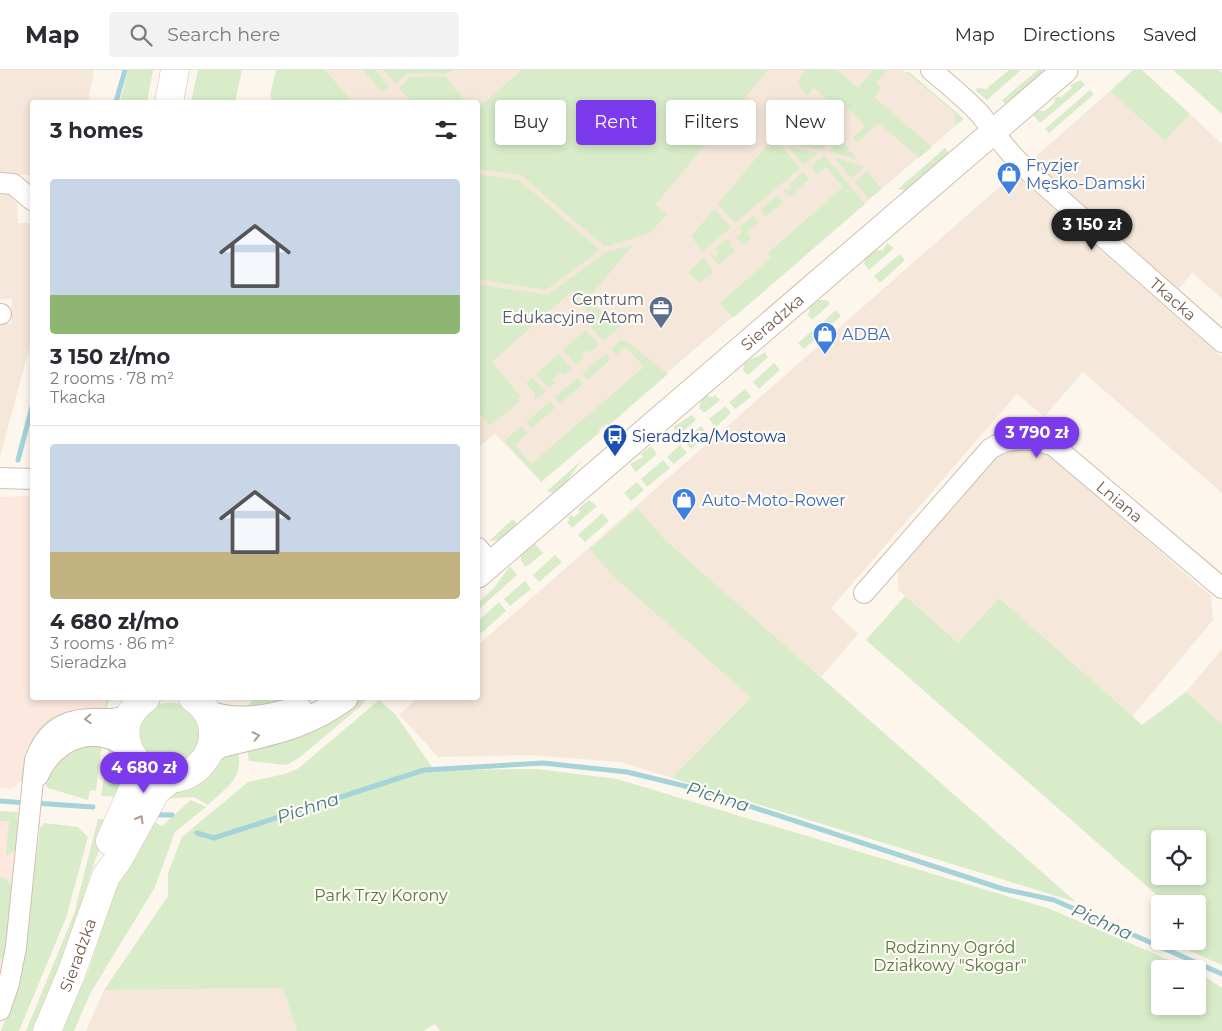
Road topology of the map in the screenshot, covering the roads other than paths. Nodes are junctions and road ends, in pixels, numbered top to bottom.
1 (175, 70) edge
2 (191, 70) edge
3 (931, 70) edge
4 (1065, 70) edge
5 (169, 100) edge
6 (186, 100) edge
7 (993, 132) junction
8 (0, 184) edge
9 (30, 198) edge
10 (1222, 342) edge
11 (0, 478) edge
12 (30, 479) edge
13 (482, 562) edge
14 (1222, 588) edge
15 (864, 593) dead end
16 (317, 700) edge
17 (342, 700) edge
18 (198, 702) edge
19 (140, 703) edge
20 (210, 751) junction
21 (132, 756) junction
22 (172, 778) junction
23 (34, 785) junction
24 (106, 876) junction
25 (0, 1010) edge
26 (47, 1031) edge

1 - 5 main road
2 - 6 main road
3 - 7 street, Tkacka
4 - 7 street, Sieradzka
7 - 10 street, Tkacka
7 - 13 street, Sieradzka
8 - 9 street
11 - 12 street
14 - 15 street, Lniana
16 - 18 street
20 -> 17 street
18 - 20 main road
19 - 21 main road, Sieradzka
19 -> 23 street
20 - 22 main road
21 - 22 main road
21 - 23 street
21 - 24 main road, Sieradzka
24 -> 22 main road, Sieradzka
23 - 25 street
24 - 26 main road, Sieradzka

